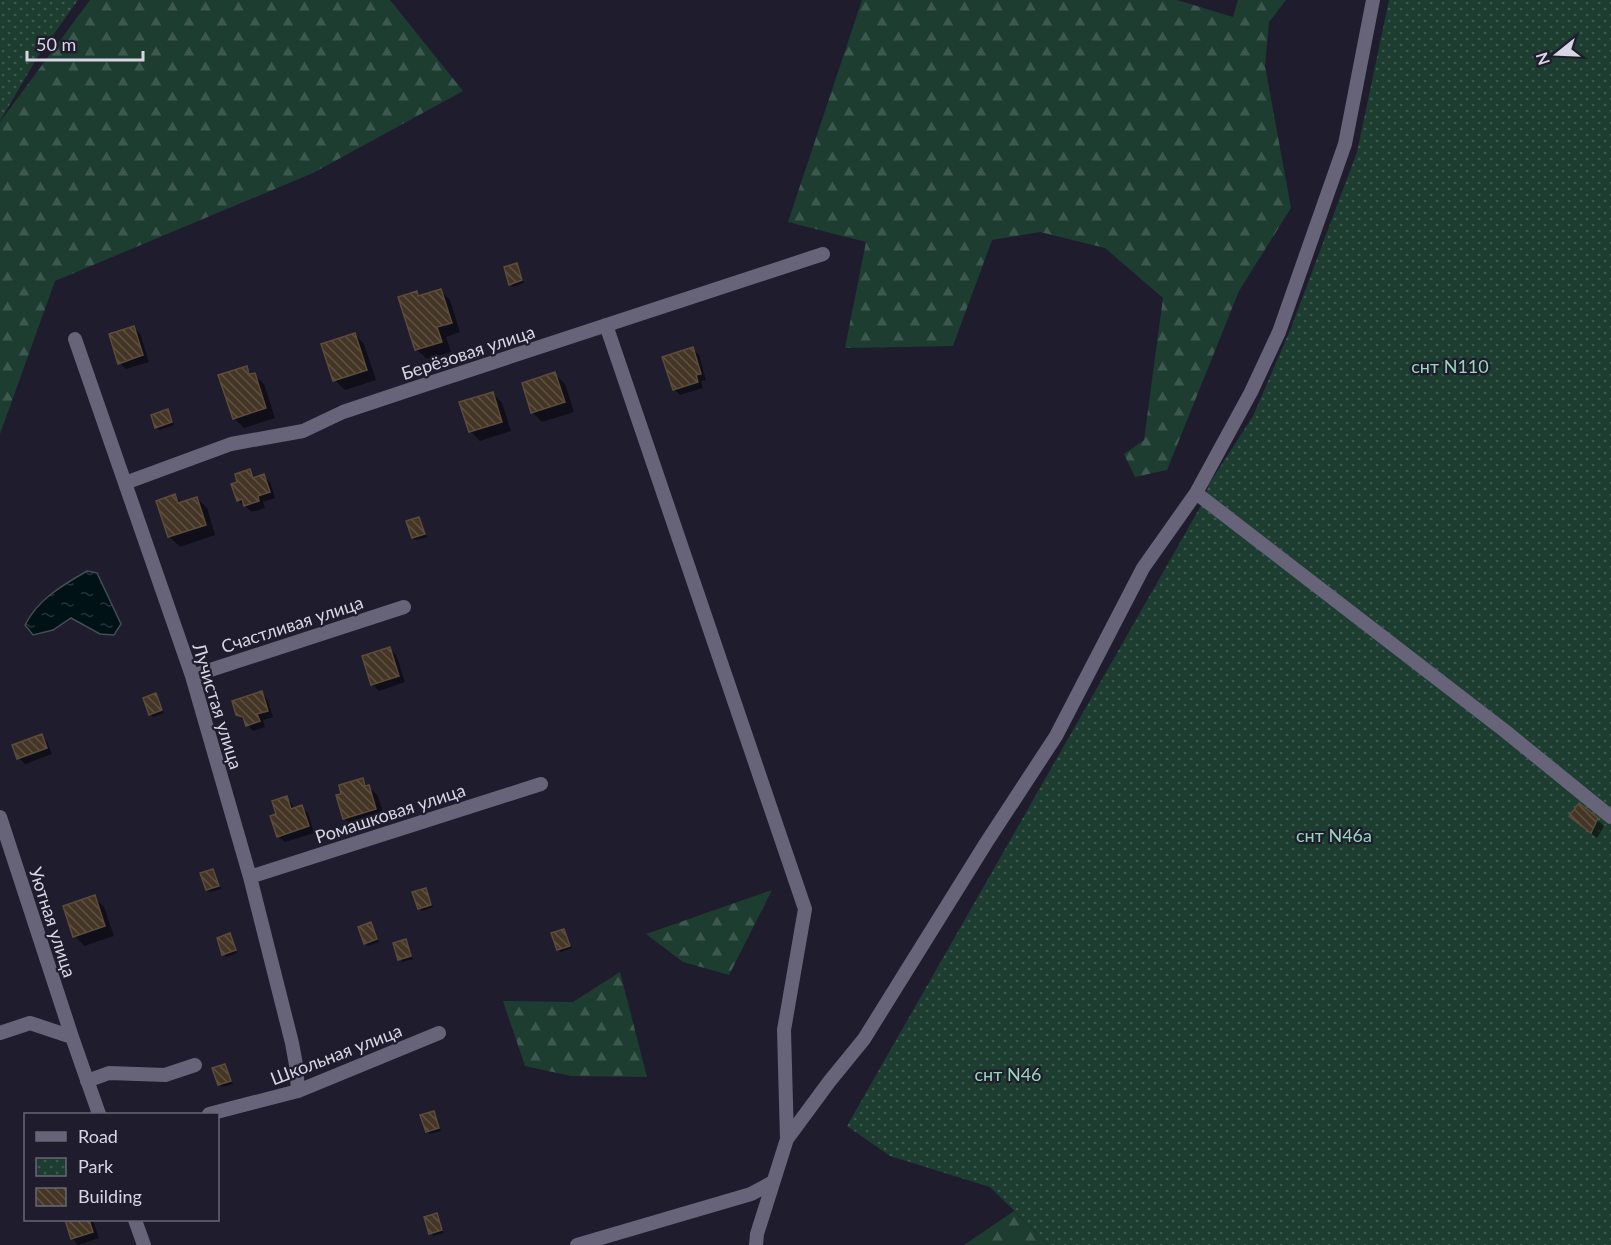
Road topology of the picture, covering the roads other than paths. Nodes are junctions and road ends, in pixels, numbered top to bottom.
1 (1373, 0) edge
2 (823, 254) dead end
3 (606, 325) junction
4 (75, 339) dead end
5 (125, 483) junction
6 (1196, 493) junction
7 (404, 607) dead end
8 (192, 676) junction
9 (541, 784) dead end
10 (0, 817) edge
11 (1611, 817) edge
12 (250, 877) junction
13 (0, 1033) edge
14 (439, 1034) dead end
15 (72, 1038) junction
16 (195, 1065) dead end
17 (87, 1081) junction
18 (298, 1091) junction
19 (99, 1113) edge
20 (213, 1113) edge
21 (787, 1139) junction
22 (773, 1182) junction
23 (135, 1221) edge
24 (144, 1245) edge
25 (577, 1245) edge
26 (756, 1245) edge

1 - 6 street
2 - 3 street, Берёзовая улица
3 - 5 street, Берёзовая улица
3 - 21 street
4 - 5 street, Лучистая улица
5 - 8 street, Лучистая улица
6 - 11 street
6 - 21 street
7 - 8 street, Счастливая улица
8 - 12 street, Лучистая улица
9 - 12 street, Ромашковая улица
10 - 15 street, Уютная улица
12 - 18 street, Лучистая улица
13 - 15 street
14 - 18 street, Школьная улица
15 - 17 street, Уютная улица
16 - 17 street
17 - 19 street
18 - 20 street, Школьная улица
21 - 22 street
22 - 25 street
22 - 26 street
23 - 24 street

